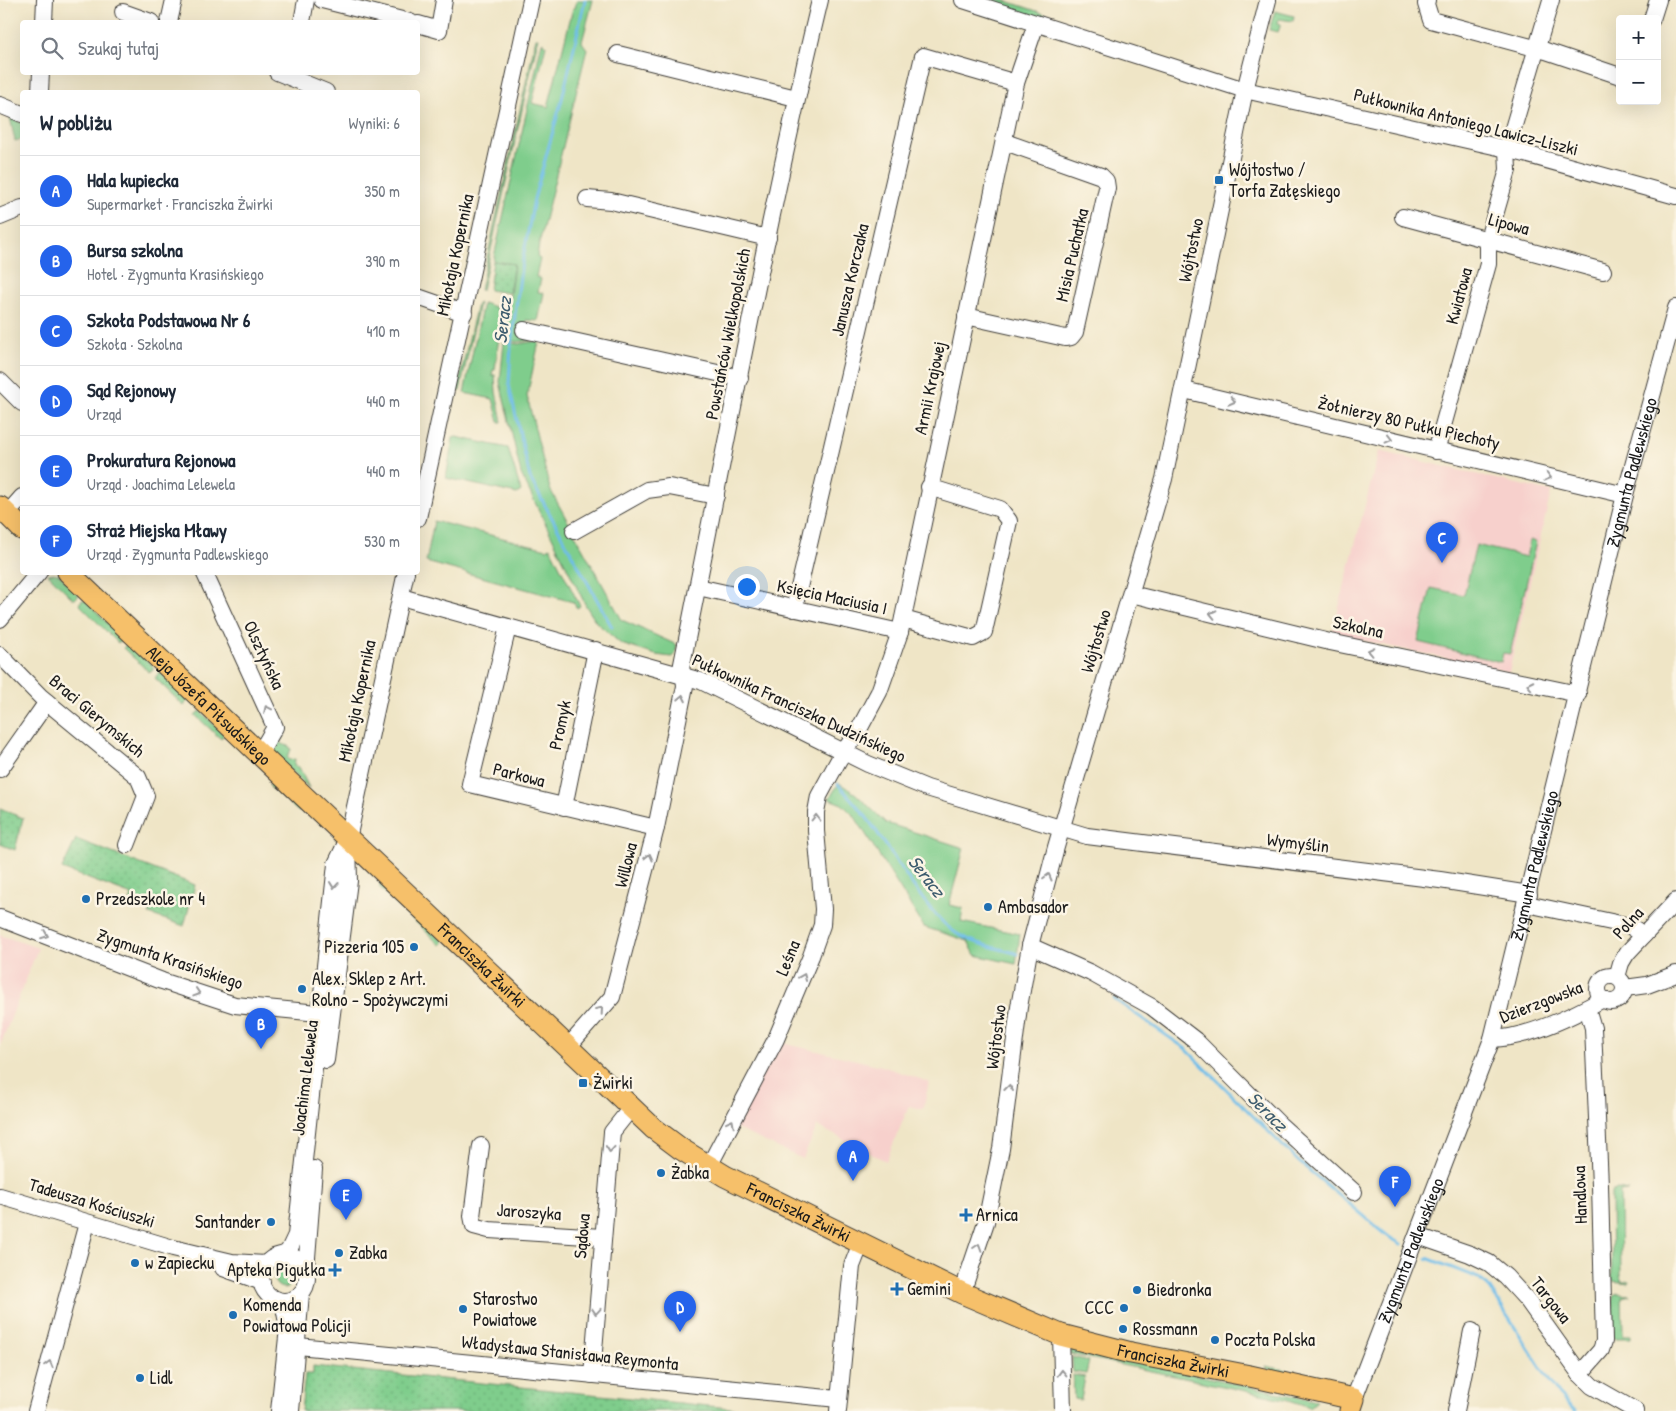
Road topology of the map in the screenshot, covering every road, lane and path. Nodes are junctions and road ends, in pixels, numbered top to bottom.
1 (45, 0) edge
2 (174, 0) edge
3 (322, 0) edge
4 (444, 0) edge
5 (531, 0) edge
6 (820, 0) edge
7 (963, 0) edge
8 (1268, 0) edge
9 (1427, 0) edge
10 (1551, 0) edge
11 (1658, 0) edge
12 (302, 1) edge
13 (123, 12) dead end
14 (1653, 15) edge
15 (44, 20) edge
16 (145, 20) edge
17 (169, 20) edge
18 (302, 20) edge
19 (402, 20) edge
20 (1036, 24) junction
21 (420, 25) edge
22 (1536, 48) junction
23 (618, 54) dead end
24 (41, 75) edge
25 (1616, 75) edge
26 (293, 81) edge
27 (1016, 83) junction
28 (40, 90) edge
29 (320, 90) edge
30 (1245, 90) junction
31 (796, 98) junction
32 (0, 105) edge
33 (20, 113) edge
34 (1005, 142) junction
35 (1507, 149) junction
36 (1676, 196) edge
37 (587, 199) dead end
38 (20, 209) edge
39 (0, 217) edge
40 (1403, 217) dead end
41 (768, 238) junction
42 (1488, 239) junction
43 (1603, 271) dead end
44 (420, 298) edge
45 (1676, 308) edge
46 (464, 313) junction
47 (966, 316) junction
48 (524, 330) dead end
49 (740, 378) junction
50 (0, 381) edge
51 (1184, 390) junction
52 (20, 401) edge
53 (1436, 451) junction
54 (929, 487) junction
55 (1625, 495) junction
56 (716, 496) junction
57 (20, 498) edge
58 (420, 508) edge
59 (3, 510) edge
60 (20, 527) edge
61 (574, 531) dead end
62 (37, 575) edge
63 (71, 575) edge
64 (205, 575) edge
65 (405, 575) edge
66 (698, 587) junction
67 (1131, 594) junction
68 (401, 597) junction
69 (794, 609) junction
70 (0, 619) edge
71 (901, 626) junction
72 (508, 627) junction
73 (596, 650) junction
74 (0, 655) edge
75 (684, 676) junction
76 (1578, 694) junction
77 (46, 702) junction
78 (260, 752) junction
79 (843, 752) junction
80 (0, 769) edge
81 (564, 807) junction
82 (656, 828) junction
83 (1062, 830) junction
84 (348, 839) junction
85 (127, 845) dead end
86 (1528, 899) junction
87 (1676, 901) edge
88 (0, 918) edge
89 (1644, 935) junction
90 (1030, 946) junction
91 (1676, 974) edge
92 (1621, 983) junction
93 (1587, 1008) junction
94 (326, 1014) junction
95 (1492, 1039) junction
96 (568, 1046) junction
97 (631, 1108) junction
98 (481, 1146) dead end
99 (709, 1166) junction
100 (1354, 1192) dead end
101 (0, 1196) edge
102 (87, 1223) junction
103 (1418, 1236) junction
104 (602, 1237) junction
105 (860, 1243) junction
106 (172, 1248) junction
107 (282, 1255) junction
108 (266, 1264) junction
109 (306, 1270) junction
110 (262, 1282) junction
111 (301, 1293) junction
112 (962, 1293) junction
113 (276, 1299) junction
114 (1472, 1331) dead end
115 (1061, 1335) junction
116 (298, 1343) junction
117 (1580, 1374) junction
118 (592, 1375) junction
119 (838, 1405) edge
120 (1352, 1405) edge
121 (36, 1411) edge
122 (279, 1411) edge
123 (291, 1411) edge
124 (1063, 1411) edge
125 (1456, 1411) edge
126 (1636, 1411) edge

1 - 15 street
2 - 17 street
3 - 19 street
4 - 21 street
5 - 46 street, Mikołaja Kopernika
6 - 31 street, Powstańców Wielkopolskich
7 - 20 street, Pułkownika Antoniego Lawicz-Liszki
8 - 30 street, Wójtostwo
9 - 22 street
10 - 22 street, Kwiatowa
11 - 14 street
12 - 18 street
13 - 16 street
20 - 27 street, Armii Krajowej
20 - 30 street, Pułkownika Antoniego Lawicz-Liszki
22 - 25 street
22 - 35 street, Kwiatowa
23 - 31 street
24 - 28 street
26 - 29 street
27 - 34 street, Armii Krajowej
27 - 69 street, Janusza Korczaka
30 - 35 street, Pułkownika Antoniego Lawicz-Liszki
30 - 51 street, Wójtostwo
31 - 41 street, Powstańców Wielkopolskich
32 - 33 street
34 - 47 street, Armii Krajowej
34 - 47 street, Misia Puchatka
35 - 36 street, Pułkownika Antoniego Lawicz-Liszki
35 - 42 street, Kwiatowa
37 - 41 street
38 - 39 street
40 - 42 street, Lipowa
41 - 49 street, Powstańców Wielkopolskich
42 - 43 street, Lipowa
42 - 53 street, Kwiatowa
44 - 46 street
45 - 55 street, Zygmunta Padlewskiego
46 - 58 street, Mikołaja Kopernika
47 - 54 street, Armii Krajowej
48 - 49 street
49 - 56 street, Powstańców Wielkopolskich
50 - 52 street
51 -> 53 street, Żołnierzy 80 Pułku Piechoty
51 - 67 street, Wójtostwo
53 -> 55 street, Żołnierzy 80 Pułku Piechoty
54 - 71 street, Armii Krajowej
54 - 71 street, Księcia Maciusia I
55 - 76 street, Zygmunta Padlewskiego
56 - 61 street
56 - 66 street, Powstańców Wielkopolskich
57 - 59 street
59 - 60 main road
62 - 70 street
63 - 78 main road, Aleja Józefa Piłsudskiego
78 -> 64 street, Olsztyńska
65 - 68 street, Mikołaja Kopernika
66 - 69 street, Księcia Maciusia I
66 - 75 street, Powstańców Wielkopolskich
76 -> 67 street, Szkolna
67 - 83 street, Wójtostwo
68 - 72 street, Pułkownika Franciszka Dudzińskiego
68 - 84 street, Mikołaja Kopernika
69 - 71 street, Księcia Maciusia I
71 - 79 street, Armii Krajowej
72 - 73 street, Pułkownika Franciszka Dudzińskiego
72 - 81 street, Parkowa
73 - 75 street, Pułkownika Franciszka Dudzińskiego
73 - 81 street, Promyk
74 - 77 street, Braci Gierymskich
75 - 79 street, Pułkownika Franciszka Dudzińskiego
82 -> 75 street, Willowa
76 - 86 street, Zygmunta Padlewskiego
77 - 80 street
77 - 85 street, Braci Gierymskich
78 - 84 main road, Aleja Józefa Piłsudskiego
79 - 83 street, Pułkownika Franciszka Dudzińskiego
99 -> 79 street, Leśna
81 - 82 street, Parkowa
96 -> 82 street, Willowa
83 - 86 street, Wymyślin
90 -> 83 street, Wójtostwo
84 - 94 street, Joachima Lelewela
84 - 96 main road, Franciszka Żwirki
86 - 89 street, Wymyślin
86 - 95 street, Zygmunta Padlewskiego
87 - 89 street, Polna
88 -> 94 street, Zygmunta Krasińskiego
89 - 92 street, Polna
90 - 100 street
112 -> 90 street, Wójtostwo
91 - 92 street, Dzierzgowska
92 - 93 street, Dzierzgowska
93 - 95 street, Dzierzgowska
93 - 117 street, Handlowa
94 - 107 street, Joachima Lelewela
94 - 109 street, Joachima Lelewela
95 - 103 street, Zygmunta Padlewskiego
96 - 97 main road, Franciszka Żwirki
97 - 99 main road, Franciszka Żwirki
97 -> 104 street, Sądowa
98 - 104 street, Jaroszyka
99 - 105 main road, Franciszka Żwirki
101 - 102 street, Tadeusza Kościuszki
102 - 106 street, Tadeusza Kościuszki
121 -> 102 street
103 - 117 street, Targowa
103 - 120 street, Zygmunta Padlewskiego
104 -> 118 street, Sądowa
105 - 112 main road, Franciszka Żwirki
105 - 119 street
106 - 108 street, Tadeusza Kościuszki
106 - 110 street, Tadeusza Kościuszki
107 - 108 street
107 - 109 street
108 - 110 street
109 - 111 street
110 - 113 street
111 - 113 street
111 - 116 street
112 - 115 main road, Franciszka Żwirki
113 - 122 street
114 - 125 street
115 - 120 main road, Franciszka Żwirki
124 -> 115 street
116 - 118 street, Władysława Stanisława Reymonta
116 - 123 street
117 - 126 street, Targowa
118 - 119 street, Władysława Stanisława Reymonta

